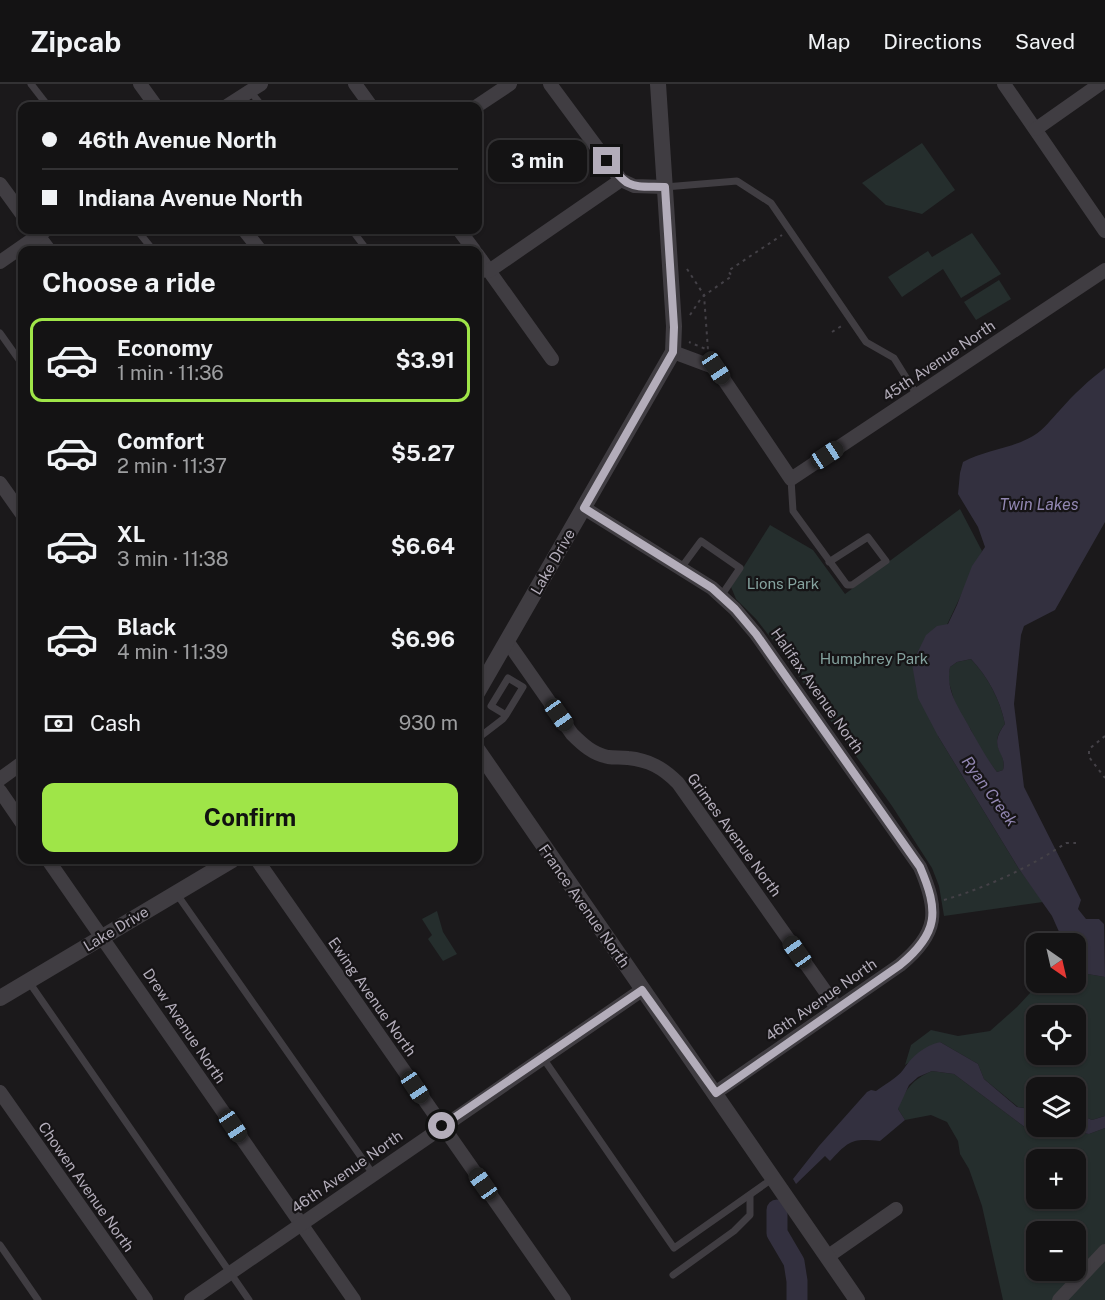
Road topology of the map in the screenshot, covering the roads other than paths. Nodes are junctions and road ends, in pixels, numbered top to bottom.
1 (31, 84) edge
2 (140, 84) edge
3 (355, 84) edge
4 (510, 84) edge
5 (550, 84) edge
6 (658, 84) edge
7 (1004, 84) edge
8 (1100, 84) edge
9 (256, 87) edge
10 (45, 102) edge
11 (153, 102) edge
12 (233, 102) edge
13 (261, 102) edge
14 (368, 102) edge
15 (482, 103) edge
16 (1036, 129) junction
17 (621, 180) junction
18 (0, 184) edge
19 (665, 187) junction
20 (18, 209) edge
21 (1105, 231) edge
22 (35, 234) edge
23 (140, 234) edge
24 (247, 234) edge
25 (462, 234) edge
26 (20, 246) edge
27 (150, 246) edge
28 (257, 246) edge
29 (471, 246) edge
30 (18, 248) edge
31 (0, 262) edge
32 (1105, 270) edge
33 (483, 275) edge
34 (0, 333) edge
35 (673, 352) junction
36 (18, 358) edge
37 (552, 359) dead end
38 (918, 396) junction
39 (791, 478) junction
40 (0, 483) edge
41 (18, 508) edge
42 (584, 508) junction
43 (829, 562) junction
44 (681, 568) junction
45 (721, 596) junction
46 (507, 641) junction
47 (528, 682) junction
48 (482, 685) edge
49 (482, 688) edge
50 (501, 693) junction
51 (506, 715) junction
52 (482, 735) edge
53 (482, 756) edge
54 (18, 765) edge
55 (0, 779) edge
56 (0, 791) edge
57 (18, 817) edge
58 (51, 864) edge
59 (225, 864) edge
60 (260, 864) edge
61 (176, 893) junction
62 (933, 922) joint
63 (103, 937) junction
64 (28, 981) junction
65 (642, 990) junction
66 (0, 998) edge
67 (837, 1008) junction
68 (543, 1058) junction
69 (0, 1092) edge
70 (716, 1093) junction
71 (442, 1126) junction
72 (373, 1174) junction
73 (772, 1179) junction
74 (750, 1195) junction
75 (896, 1209) dead end
76 (301, 1224) junction
77 (0, 1245) edge
78 (1105, 1251) edge
79 (827, 1257) junction
80 (230, 1273) junction
81 (673, 1275) dead end
82 (38, 1300) edge
83 (146, 1300) edge
84 (191, 1300) edge
85 (249, 1300) edge
86 (354, 1300) edge
87 (564, 1300) edge
88 (857, 1300) edge
89 (1059, 1300) edge

1 - 10 lane
2 - 11 street
3 - 14 street
4 - 15 street
5 - 17 street
6 - 19 street, Lake Drive
7 - 16 street
8 - 16 street
9 - 12 street
9 - 13 lane
16 - 21 street
17 - 19 street
17 - 33 street
18 - 20 street
19 - 35 street, Lake Drive
19 - 38 lane
22 - 26 street
23 - 27 lane
24 - 28 street
25 - 29 street
30 - 31 street
32 - 38 street, 45th Avenue North
33 - 37 street
34 - 36 lane
35 - 39 street
35 - 42 street, Lake Drive
38 - 39 street, 45th Avenue North
39 - 43 lane
40 - 41 street
42 - 44 street, Halifax Avenue North
42 - 46 street, Lake Drive
43 - 43 lane
44 - 45 street, Halifax Avenue North
44 - 45 lane
45 - 62 street, Halifax Avenue North
46 - 47 street, Grimes Avenue North
46 - 48 street, Lake Drive
47 - 50 lane
47 - 51 lane
47 - 67 street, Grimes Avenue North
49 - 50 lane
50 - 51 lane
51 - 52 lane
53 - 65 street, France Avenue North
54 - 55 street
56 - 57 street
58 - 63 street, Drew Avenue North
59 - 61 street, Lake Drive
60 - 71 street, Ewing Avenue North
61 - 63 street, Lake Drive
61 - 72 lane
62 - 67 street, 46th Avenue North
63 - 64 street, Lake Drive
63 - 76 street, Drew Avenue North
64 - 66 street, Lake Drive
64 - 80 lane
65 - 68 street, 46th Avenue North
65 - 70 street, France Avenue North
67 - 70 street, 46th Avenue North
68 - 71 street, 46th Avenue North
68 - 74 lane
69 - 83 street, Chowen Avenue North
70 - 73 street, France Avenue North
71 - 72 street, 46th Avenue North
71 - 87 street, Ewing Avenue North
72 - 76 street, 46th Avenue North
73 - 74 lane
73 - 79 street, France Avenue North
74 - 81 lane
75 - 79 street
76 - 80 street, 46th Avenue North
76 - 86 street, Drew Avenue North
77 - 82 lane
78 - 89 street
79 - 88 street, France Avenue North
80 - 84 street, 46th Avenue North
80 - 85 lane

